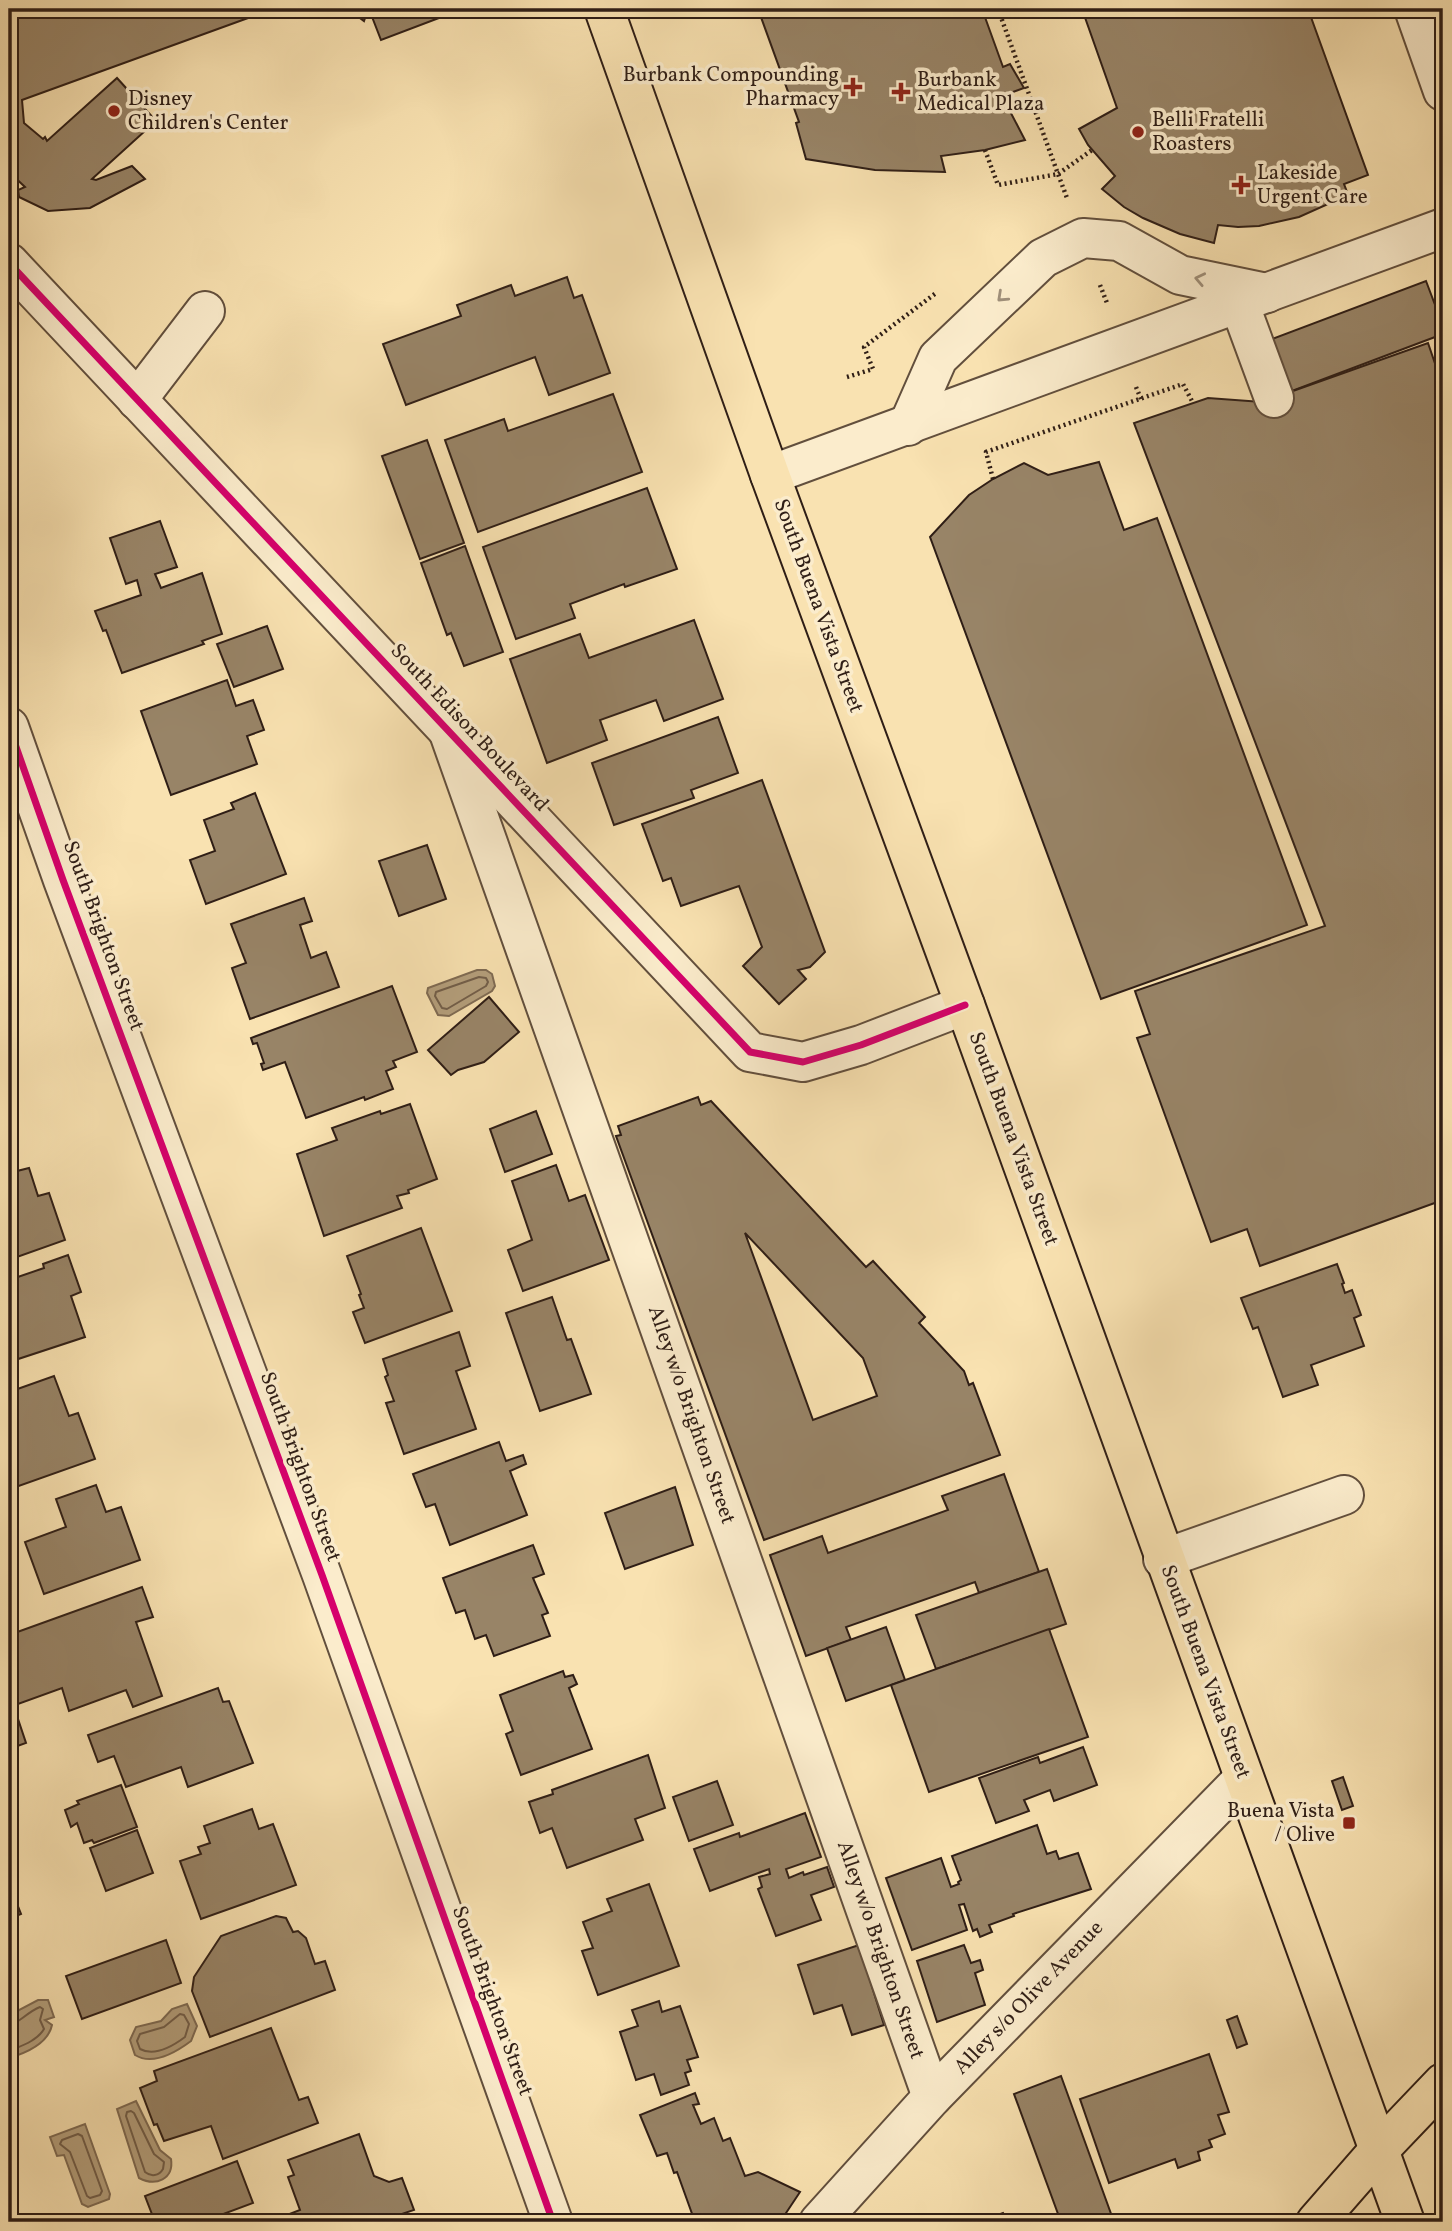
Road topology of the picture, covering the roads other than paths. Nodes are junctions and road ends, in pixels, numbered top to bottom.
1 (604, 9) edge
2 (1414, 9) edge
3 (1443, 91) edge
4 (1443, 228) edge
5 (9, 263) edge
6 (1253, 298) junction
7 (205, 311) dead end
8 (1273, 398) dead end
9 (137, 400) junction
10 (908, 426) junction
11 (770, 475) junction
12 (9, 727) edge
13 (449, 733) junction
14 (965, 1005) junction
15 (1344, 1495) dead end
16 (1164, 1559) junction
17 (1244, 1778) junction
18 (1443, 2083) edge
19 (932, 2097) junction
20 (1378, 2151) junction
21 (553, 2222) edge
22 (819, 2222) edge
23 (1316, 2222) edge
24 (1405, 2222) edge

1 - 11 main road, South Buena Vista Street
2 - 3 street
4 - 6 street
5 - 9 street, South Edison Boulevard
6 - 8 street
6 - 10 street
6 -> 10 street
7 - 9 street
9 - 13 street, South Edison Boulevard
10 - 11 street
11 - 14 main road, South Buena Vista Street
12 - 21 street, South Brighton Street
13 - 14 street, South Edison Boulevard
13 - 19 street, Alley w/o Brighton Street
14 - 16 main road, South Buena Vista Street
15 - 16 street
16 - 17 main road, South Buena Vista Street
17 - 19 street, Alley s/o Olive Avenue
17 - 20 main road, South Buena Vista Street
18 - 20 main road
19 - 22 street, Alley s/o Olive Avenue
20 - 23 main road
20 - 24 main road, South Buena Vista Street

